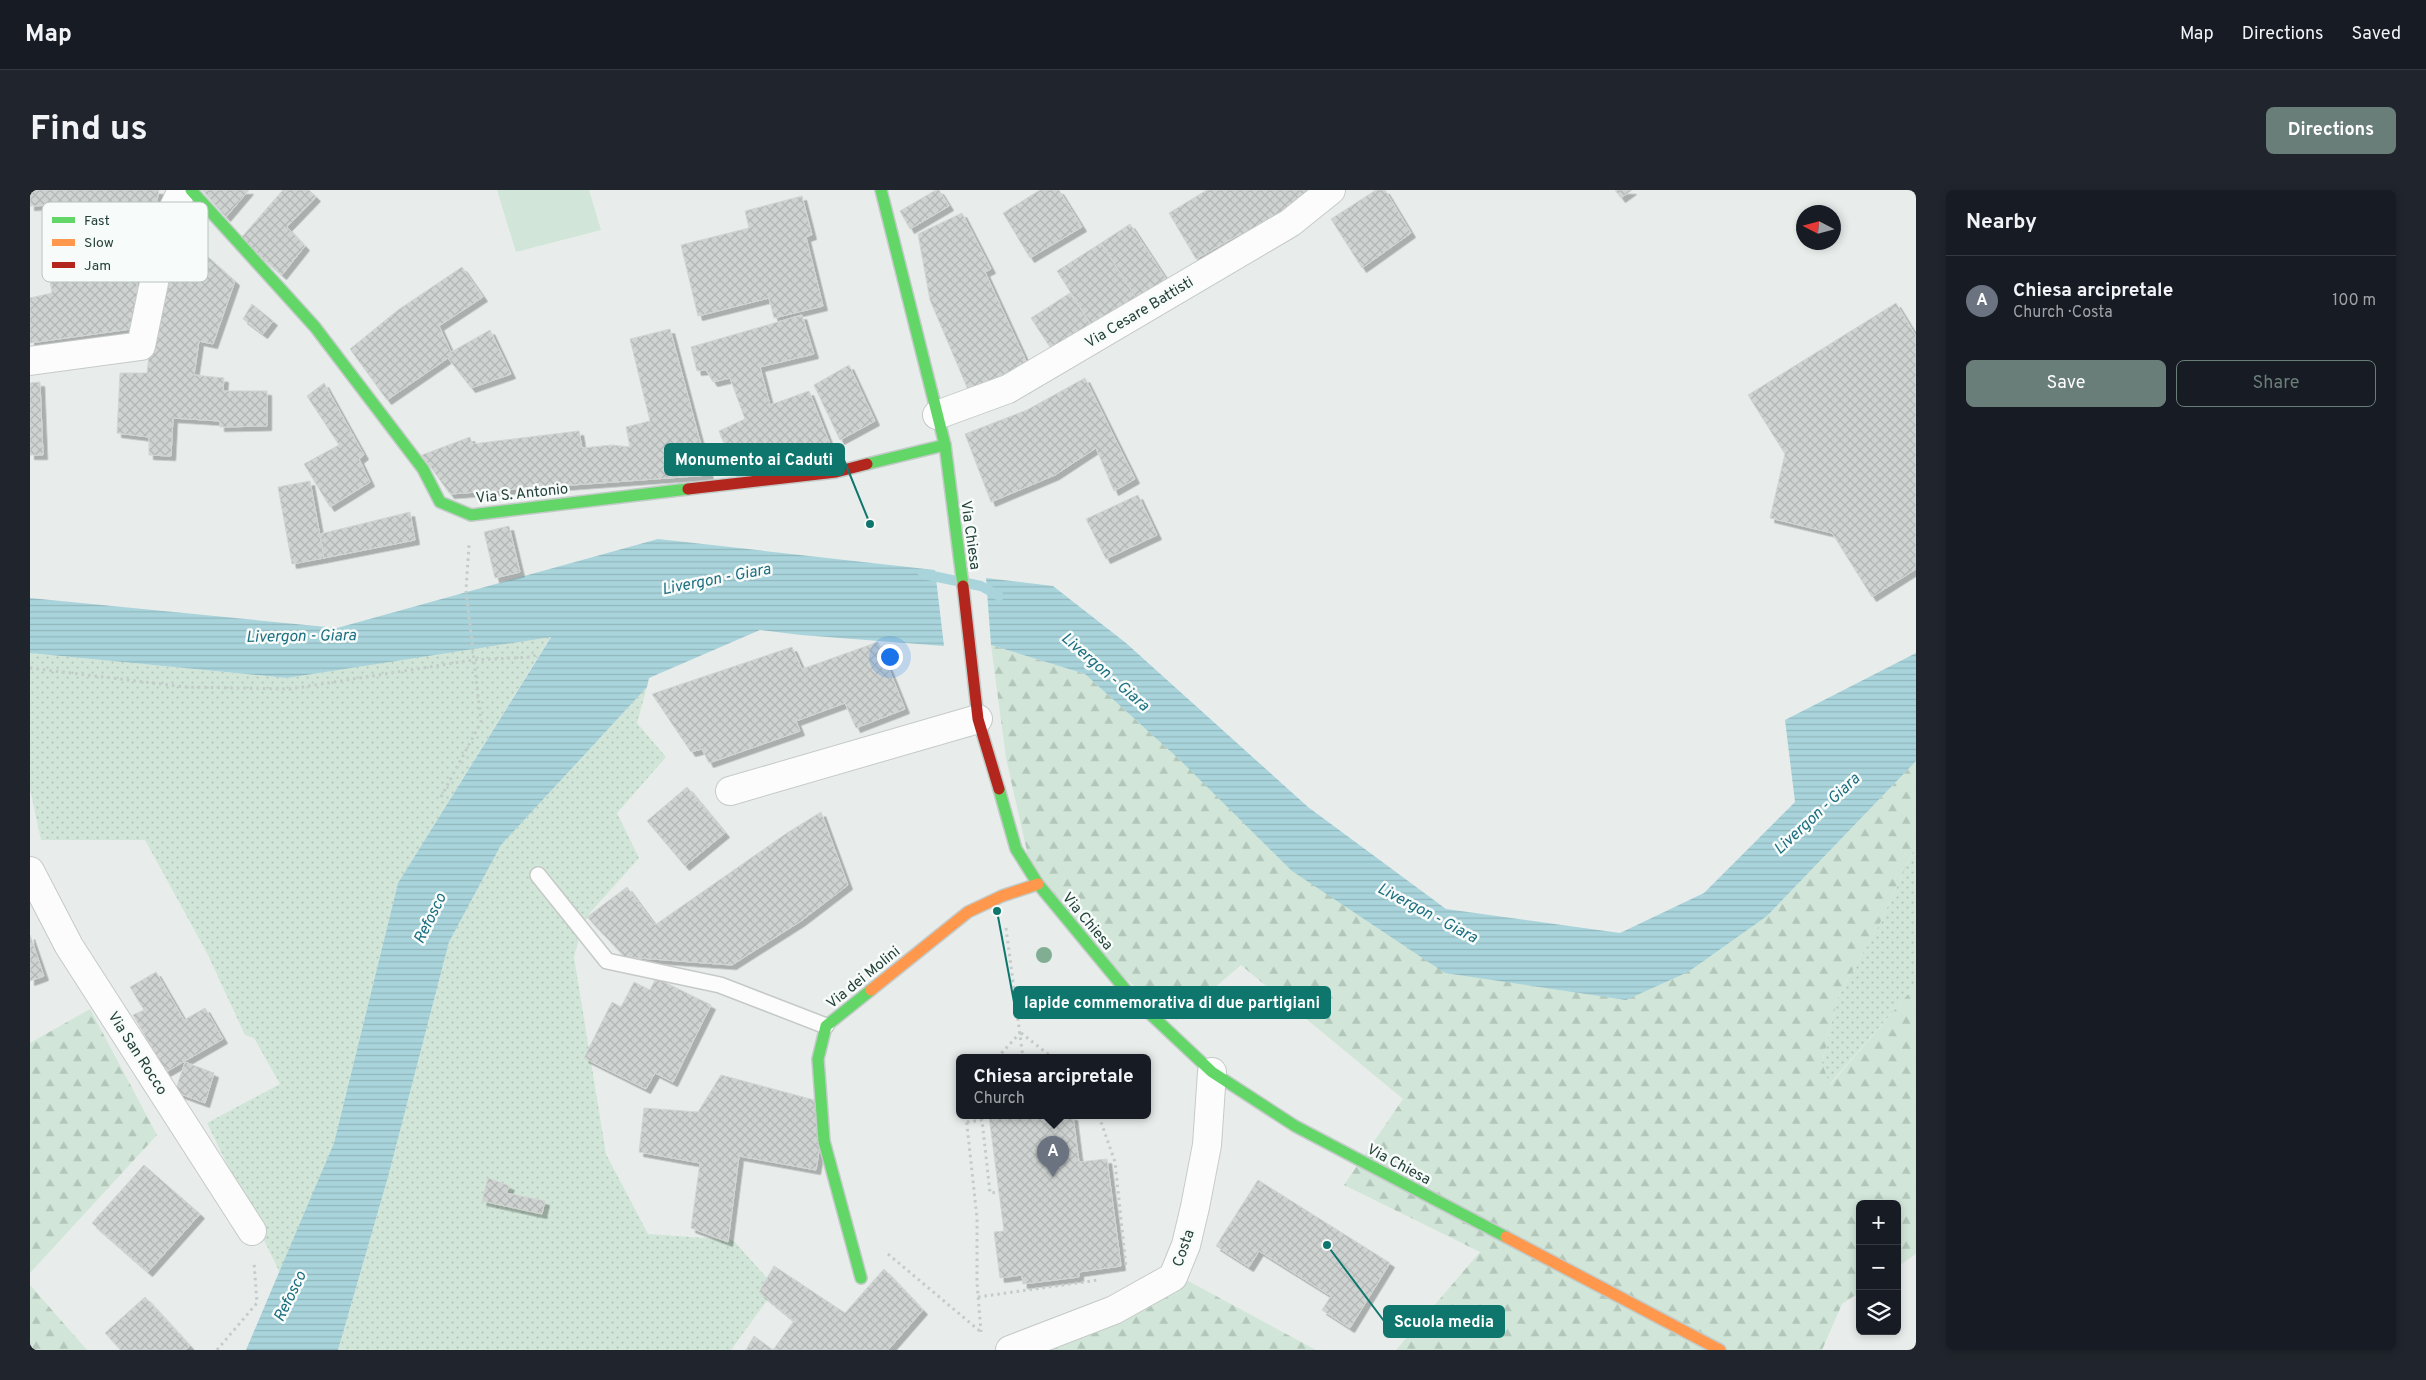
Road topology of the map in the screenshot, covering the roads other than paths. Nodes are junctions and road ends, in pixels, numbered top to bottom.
1 (182, 190) edge
2 (191, 190) edge
3 (881, 190) edge
4 (1331, 190) edge
5 (176, 202) edge
6 (202, 202) edge
7 (208, 209) edge
8 (154, 282) edge
9 (30, 361) edge
10 (937, 415) junction
11 (945, 445) junction
12 (978, 720) junction
13 (730, 791) dead end
14 (30, 871) edge
15 (538, 875) dead end
16 (1038, 884) junction
17 (826, 1026) junction
18 (1212, 1072) junction
19 (252, 1231) road end
20 (861, 1278) dead end
21 (1010, 1350) edge
22 (1720, 1350) edge

1 - 5 street
2 - 6 main road, Via S. Antonio
3 - 10 main road, Via Chiesa
4 - 10 street, Via Cesare Battisti
7 - 11 main road, Via S. Antonio
8 - 9 street
10 - 11 main road, Via Chiesa
11 - 12 main road, Via Chiesa
12 - 13 street
12 - 16 main road, Via Chiesa
14 - 19 street, Via San Rocco
15 - 17 lane
16 - 17 main road, Via dei Molini
16 - 18 main road, Via Chiesa
17 - 20 main road, Via dei Molini
18 - 21 street, Costa
18 - 22 main road, Via Chiesa

